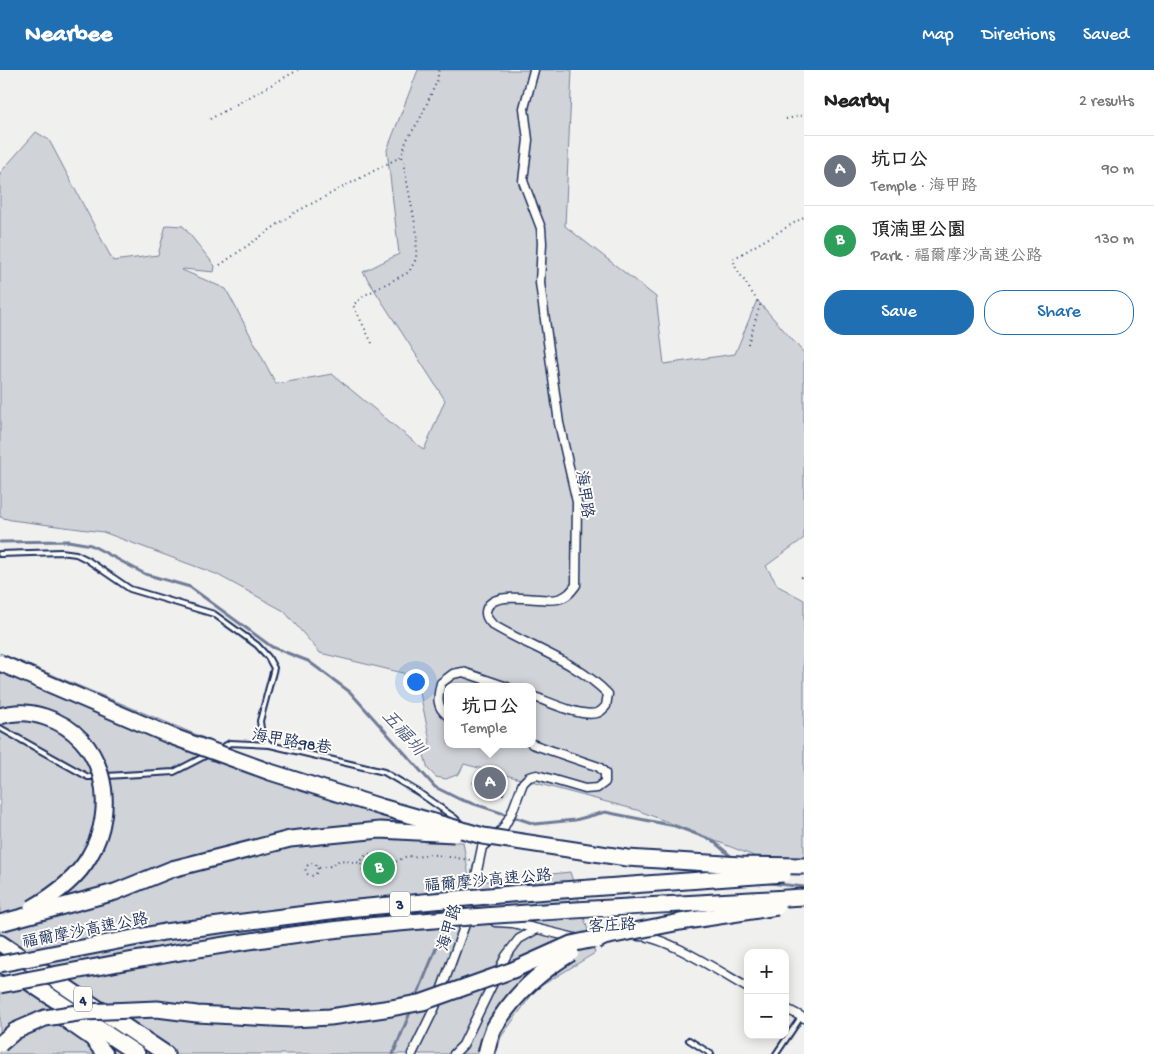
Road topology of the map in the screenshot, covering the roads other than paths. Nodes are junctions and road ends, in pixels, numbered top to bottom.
1 (534, 70) edge
2 (0, 554) edge
3 (0, 662) edge
4 (495, 683) edge
5 (536, 697) edge
6 (444, 713) edge
7 (0, 716) edge
8 (0, 728) edge
9 (270, 745) junction
10 (536, 745) edge
11 (482, 842) junction
12 (804, 866) edge
13 (804, 873) edge
14 (804, 897) edge
15 (804, 904) edge
16 (467, 919) junction
17 (0, 922) edge
18 (537, 929) junction
19 (604, 937) junction
20 (2, 944) edge
21 (0, 964) edge
22 (0, 975) edge
23 (0, 985) edge
24 (744, 986) edge
25 (789, 1010) edge
26 (803, 1018) edge
27 (689, 1040) dead end
28 (0, 1044) edge
29 (105, 1054) edge
30 (137, 1054) edge
31 (166, 1054) edge
32 (412, 1054) edge
33 (454, 1054) edge
34 (486, 1054) edge
35 (712, 1054) edge
36 (776, 1054) edge

1 - 5 street, 海甲路
2 - 9 lane
3 - 11 highway, bridge
4 - 6 street
7 - 17 highway, bridge
8 - 9 lane, 海甲路98巷
9 - 11 lane, 海甲路98巷
10 - 11 street
11 - 12 highway, bridge
11 - 16 street, 海甲路
11 - 17 highway, bridge
13 - 21 highway, 福爾摩沙高速公路 / 3, bridge
14 - 23 highway, 3, bridge
15 - 19 highway, bridge
16 - 18 street, 客庄路
16 - 32 street, 海甲路
18 - 24 street, 客庄路
18 - 33 street
19 - 28 highway, bridge
19 - 34 highway, bridge
20 - 31 highway, 4, bridge
21 - 30 highway, 4, bridge
22 - 29 highway, bridge
25 - 26 street
26 - 36 lane
27 - 35 lane

